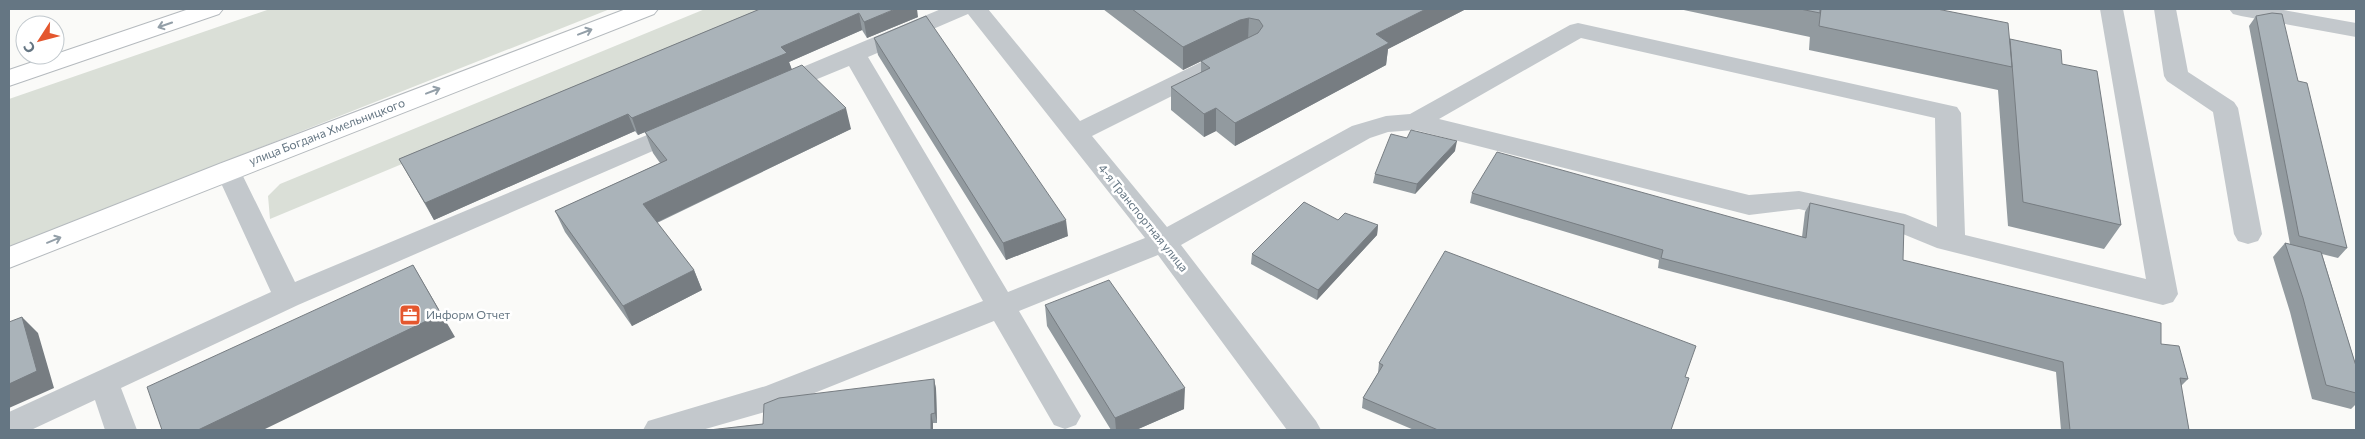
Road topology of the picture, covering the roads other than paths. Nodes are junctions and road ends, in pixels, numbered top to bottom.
1 (211, 9) edge
2 (646, 9) edge
3 (960, 9) edge
4 (976, 9) edge
5 (2112, 9) edge
6 (2165, 9) edge
7 (2240, 9) edge
8 (2356, 30) edge
9 (1248, 49) edge
10 (854, 54) junction
11 (9, 78) edge
12 (754, 97) edge
13 (708, 117) edge
14 (1415, 122) junction
15 (1076, 134) junction
16 (228, 170) junction
17 (2248, 234) dead end
18 (1951, 241) junction
19 (1163, 242) junction
20 (9, 258) edge
21 (288, 297) junction
22 (1001, 305) junction
23 (104, 383) junction
24 (1065, 416) dead end
25 (9, 426) edge
26 (121, 430) edge
27 (658, 430) edge
28 (1305, 430) edge

1 -> 11 main road
16 -> 2 main road, улица Богдана Хмельницкого
3 - 10 street
4 - 15 street, 4-я Транспортная улица
5 - 18 street
6 - 17 street
7 - 8 street
9 - 15 street
10 - 12 street
10 - 22 street
13 - 21 street
14 - 18 street
14 - 18 street
14 - 19 street
15 - 19 street, 4-я Транспортная улица
20 -> 16 main road, улица Богдана Хмельницкого
16 - 21 street
19 - 22 street
19 - 28 street, 4-я Транспортная улица
21 - 23 street
22 - 24 street
22 - 27 street
23 - 25 street
23 - 26 street

